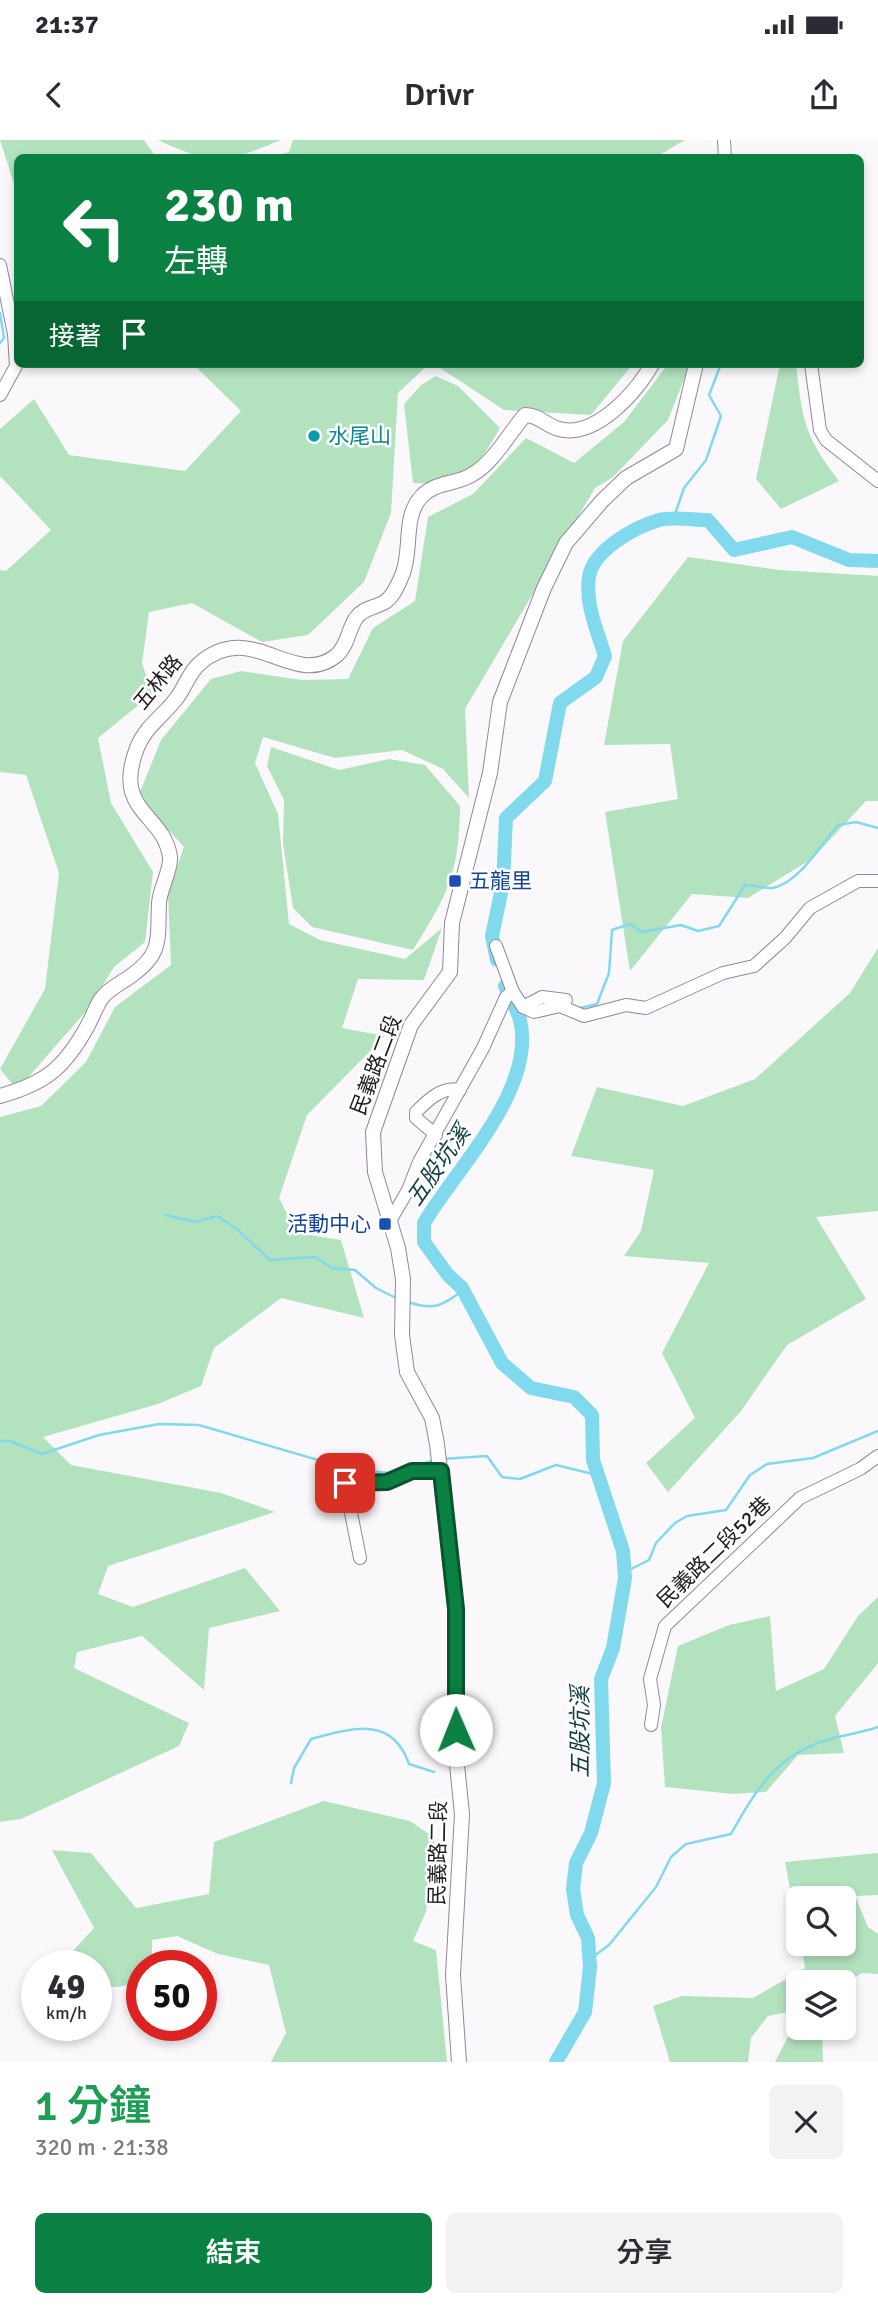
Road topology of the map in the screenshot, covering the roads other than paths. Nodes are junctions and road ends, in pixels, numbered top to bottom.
1 (0, 265) edge
2 (14, 334) edge
3 (16, 368) edge
4 (650, 368) edge
5 (695, 368) edge
6 (812, 368) edge
7 (0, 396) edge
8 (878, 481) edge
9 (878, 881) edge
10 (496, 946) dead end
11 (509, 995) junction
12 (566, 1000) dead end
13 (523, 1007) junction
14 (460, 1090) junction
15 (0, 1096) edge
16 (436, 1135) junction
17 (390, 1221) junction
18 (878, 1456) edge
19 (440, 1463) junction
20 (360, 1558) dead end
21 (651, 1725) dead end
22 (459, 2062) edge

1 - 2 street
3 - 7 street
4 - 15 main road, 五林路
5 - 17 main road, 民義路二段
6 - 8 street
9 - 13 street
10 - 11 street
11 - 13 street
11 - 14 street
12 - 13 street
14 - 16 street
14 - 16 street
16 - 17 street
17 - 19 main road, 民義路二段
18 - 21 street, 民義路二段52巷
19 - 20 street
19 - 22 main road, 民義路二段

